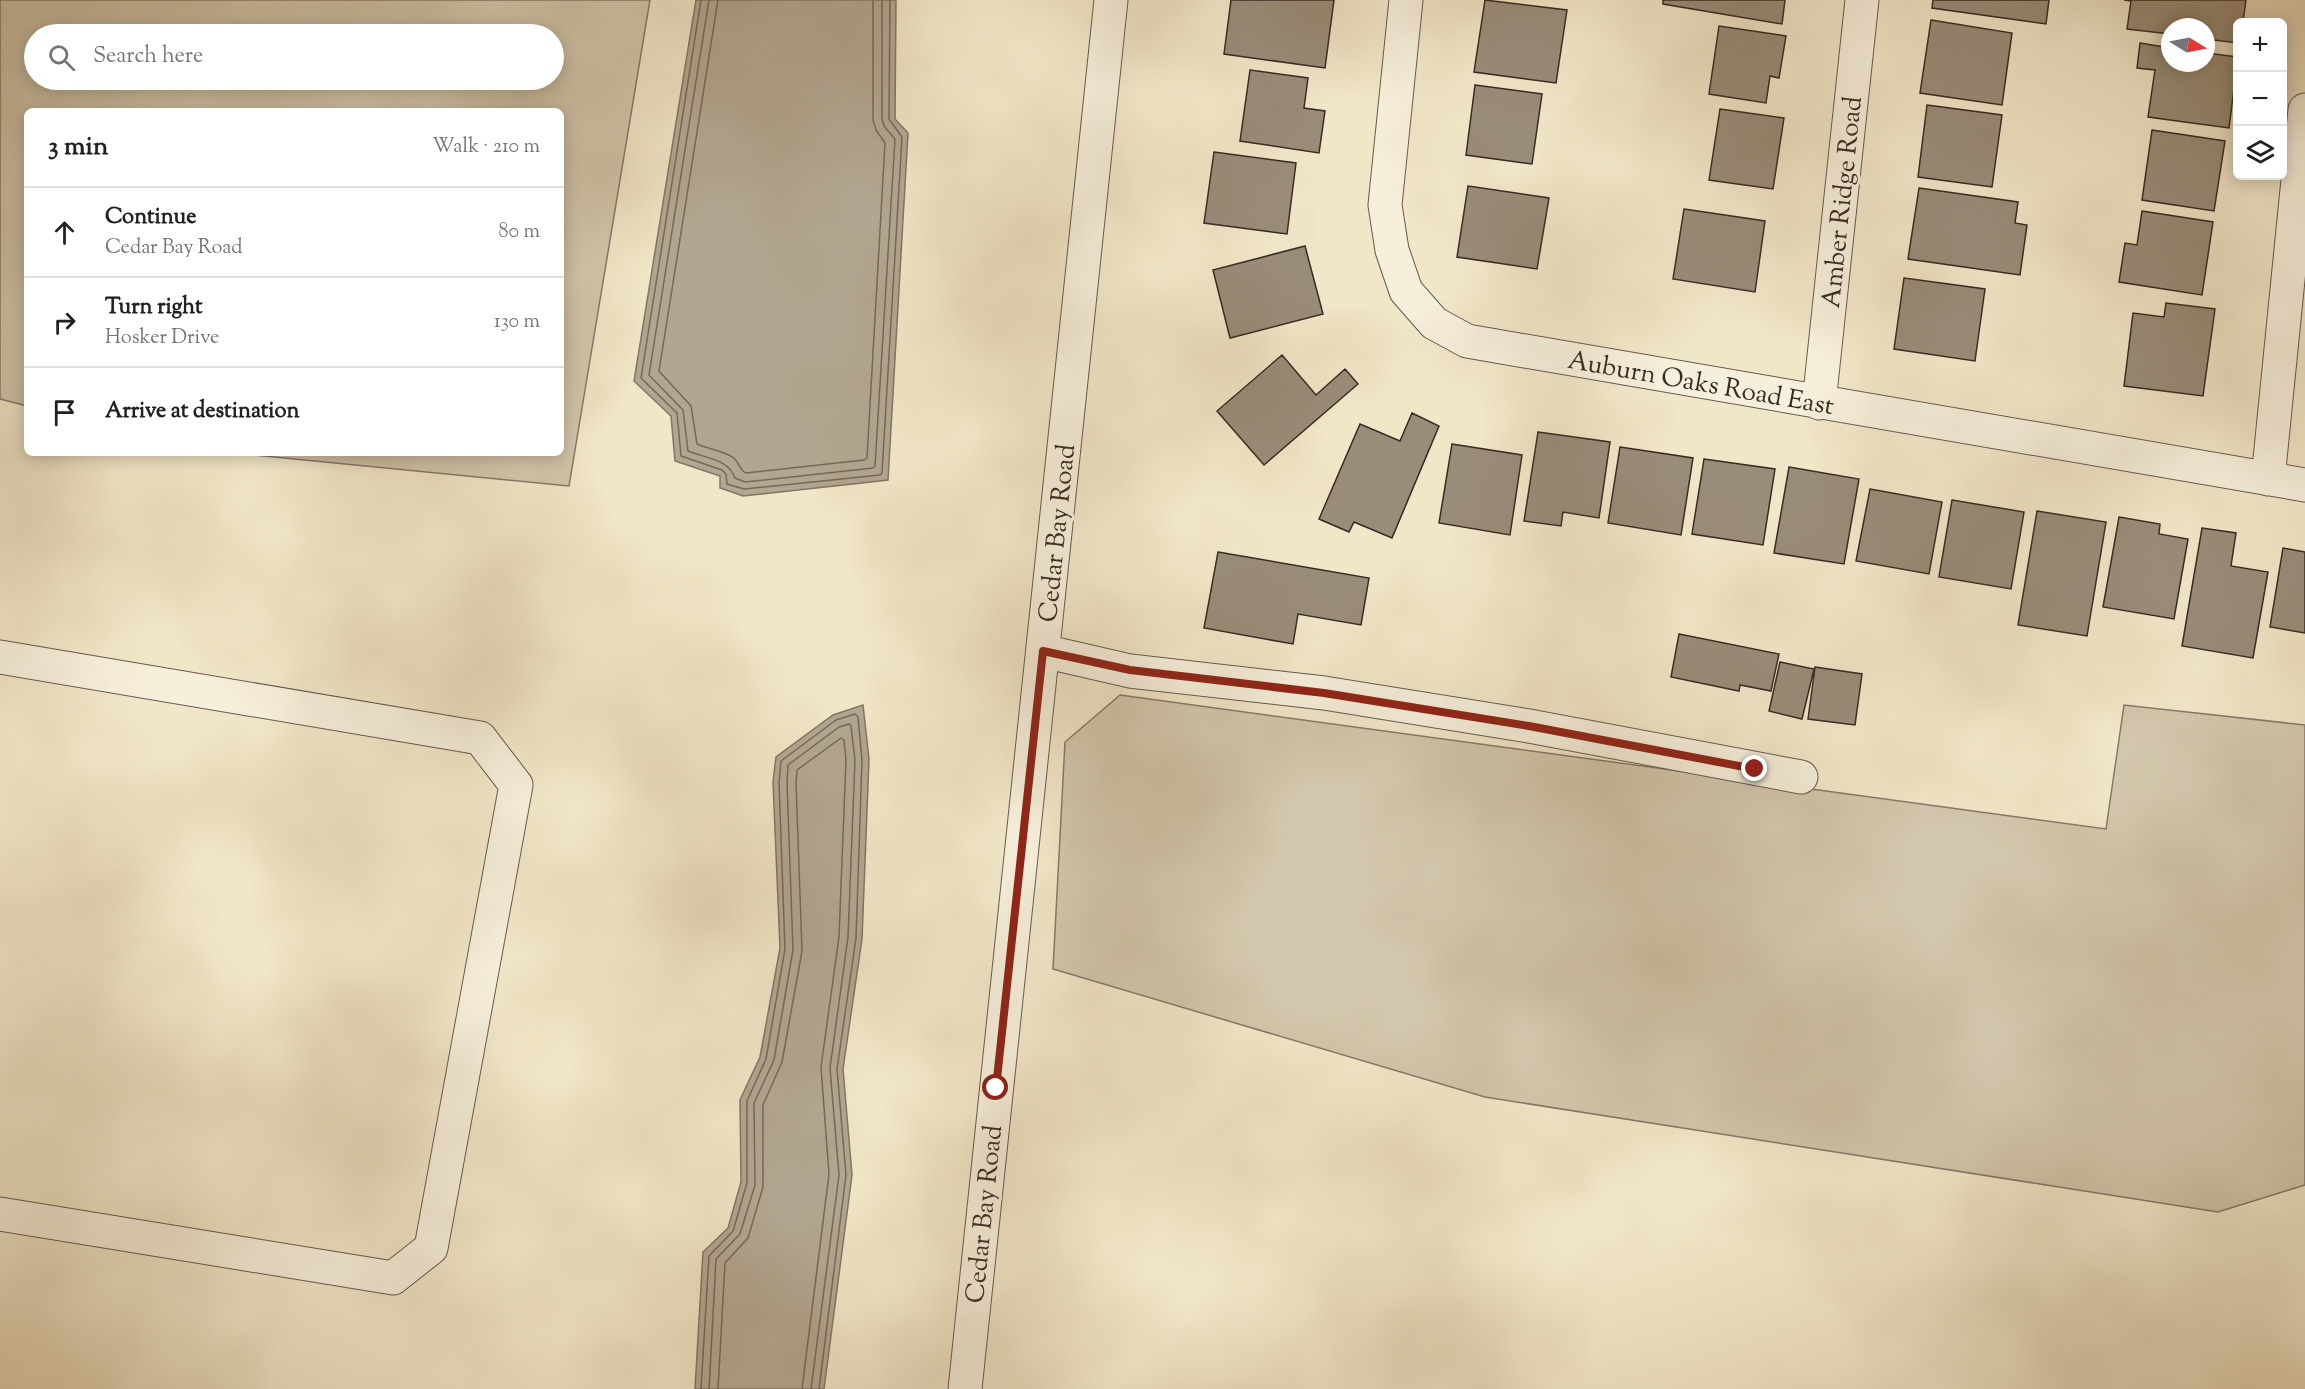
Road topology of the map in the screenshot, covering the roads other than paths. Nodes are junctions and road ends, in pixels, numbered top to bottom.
1 (1112, 0) edge
2 (1406, 0) edge
3 (1862, 0) edge
4 (2305, 110) edge
5 (1819, 403) junction
6 (2268, 479) junction
7 (2305, 485) edge
8 (1043, 651) junction
9 (0, 657) edge
10 (1801, 777) dead end
11 (0, 1214) edge
12 (965, 1389) edge

1 - 8 street, Cedar Bay Road
2 - 5 street, Auburn Oaks Road East
3 - 5 street, Amber Ridge Road
4 - 6 street
5 - 6 street, Auburn Oaks Road East
6 - 7 street, Auburn Oaks Road East
8 - 10 street
8 - 12 street, Cedar Bay Road
9 - 11 street

